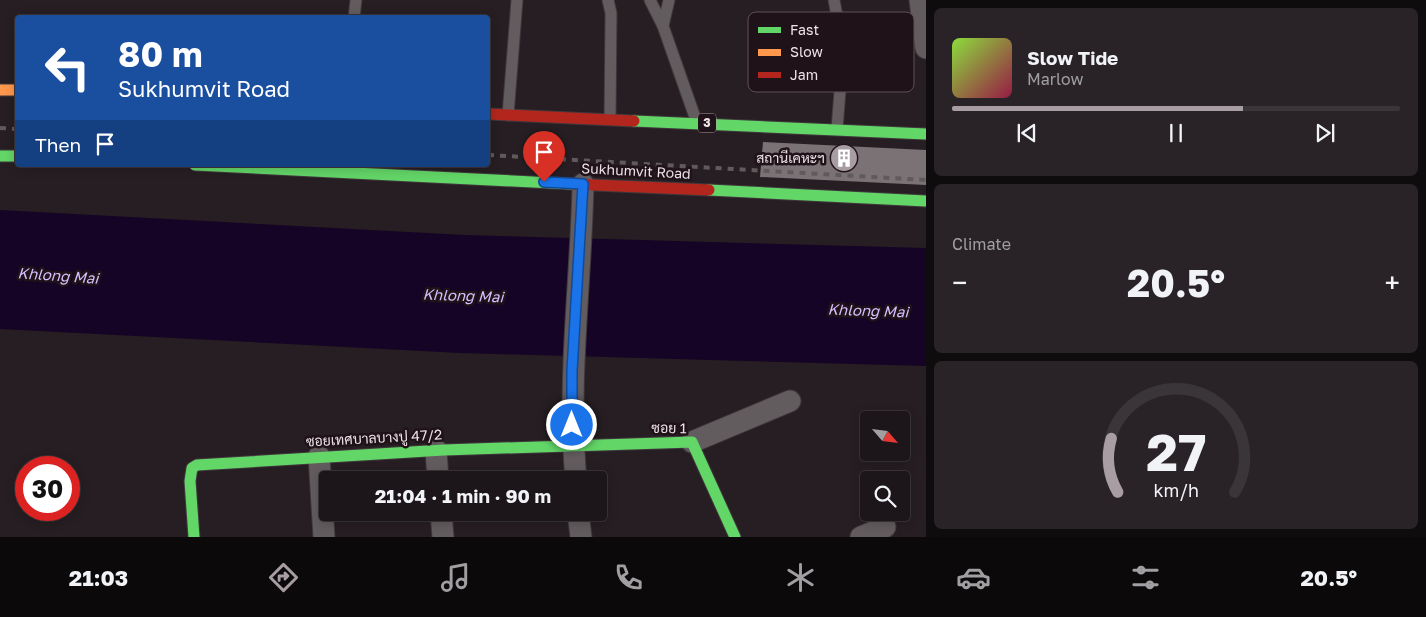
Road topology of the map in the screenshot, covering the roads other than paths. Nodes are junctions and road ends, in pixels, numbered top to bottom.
1 (356, 0) edge
2 (517, 0) edge
3 (608, 0) edge
4 (650, 0) edge
5 (669, 0) edge
6 (920, 0) edge
7 (354, 15) edge
8 (663, 26) junction
9 (926, 48) edge
10 (0, 90) edge
11 (15, 90) edge
12 (840, 92) edge
13 (490, 114) edge
14 (508, 115) junction
15 (610, 119) junction
16 (697, 123) junction
17 (837, 129) junction
18 (926, 134) edge
19 (0, 156) edge
20 (15, 156) edge
21 (237, 167) edge
22 (583, 184) junction
23 (926, 201) edge
24 (790, 401) dead end
25 (692, 442) junction
26 (572, 443) junction
27 (436, 450) junction
28 (319, 456) junction
29 (437, 471) edge
30 (575, 471) edge
31 (442, 521) edge
32 (579, 521) edge
33 (885, 527) dead end
34 (194, 537) edge
35 (324, 537) edge
36 (443, 537) edge
37 (581, 537) edge
38 (735, 537) edge
39 (861, 537) edge

1 - 7 lane
2 - 14 lane
3 - 15 lane
4 - 8 lane
5 - 8 lane
6 - 9 street
8 - 16 lane
10 - 11 main road
12 - 17 lane
13 - 14 main road, 3
14 - 15 main road, 3
15 - 16 main road, 3
16 - 17 main road, 3
17 - 18 main road, 3
19 - 20 main road
21 - 22 main road, Sukhumvit Road
22 - 23 main road, Sukhumvit Road
22 - 26 street
24 - 25 street
25 - 26 main road, ซอย 1
25 - 38 main road, ซอย 1
26 - 27 main road, ซอยเทศบาลบางปู 47/2
26 - 30 street
27 - 28 main road, ซอยเทศบาลบางปู 47/2
27 - 29 street
28 - 34 main road, ซอยเทศบาลบางปู 47/2
28 - 35 street
31 - 36 street
32 - 37 street
33 - 39 street

